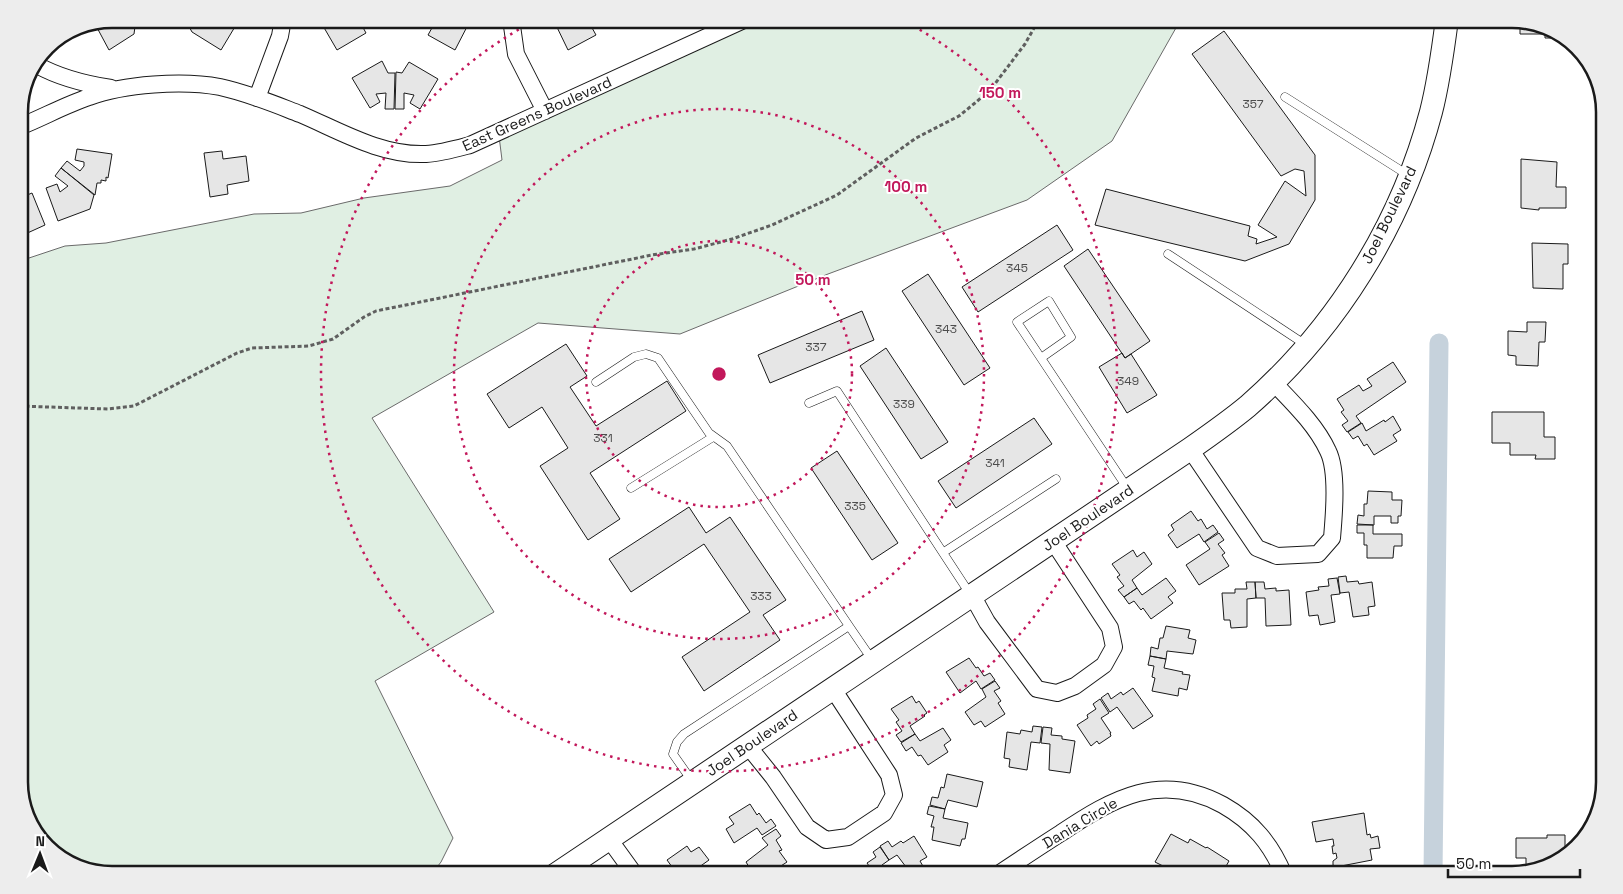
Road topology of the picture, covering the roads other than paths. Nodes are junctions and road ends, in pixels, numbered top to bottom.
1 (281, 28) edge
2 (512, 28) edge
3 (726, 28) edge
4 (1446, 28) edge
5 (41, 67) edge
6 (118, 89) junction
7 (1284, 96) dead end
8 (257, 98) junction
9 (545, 111) junction
10 (28, 124) edge
11 (1410, 176) junction
12 (1168, 254) dead end
13 (1307, 346) junction
14 (1041, 358) junction
15 (596, 382) dead end
16 (1274, 382) junction
17 (809, 403) dead end
18 (713, 436) junction
19 (1190, 449) junction
20 (1056, 479) dead end
21 (631, 488) dead end
22 (1129, 490) junction
23 (1053, 541) junction
24 (944, 552) junction
25 (972, 596) junction
26 (849, 626) junction
27 (873, 662) junction
28 (833, 689) junction
29 (748, 746) junction
30 (693, 783) junction
31 (609, 840) junction
32 (570, 866) edge
33 (628, 866) edge
34 (1011, 866) edge
35 (1280, 866) edge

1 - 8 street
2 - 9 street
3 - 9 street, East Greens Boulevard
4 - 11 main road, Joel Boulevard
5 - 6 street, East Greens Boulevard
6 - 8 street, East Greens Boulevard
6 - 10 street, East Greens Boulevard
7 - 11 lane
8 - 9 street, East Greens Boulevard
11 - 13 main road, Joel Boulevard
12 - 13 lane
13 - 16 main road, Joel Boulevard
14 - 14 lane
14 - 22 lane
15 - 18 lane
16 - 19 main road, Joel Boulevard
16 - 19 street
17 - 24 lane
18 - 21 lane
18 - 26 lane
19 - 22 main road, Joel Boulevard
20 - 24 lane
22 - 23 main road, Joel Boulevard
23 - 25 main road, Joel Boulevard
23 - 25 street
24 - 25 lane
25 - 27 main road, Joel Boulevard
26 - 27 lane
26 - 30 lane
27 - 28 main road, Joel Boulevard
28 - 29 main road, Joel Boulevard
28 - 29 street
29 - 30 main road, Joel Boulevard
30 - 31 main road, Joel Boulevard
31 - 32 main road, Joel Boulevard
31 - 33 street
34 - 35 street, Dania Circle

